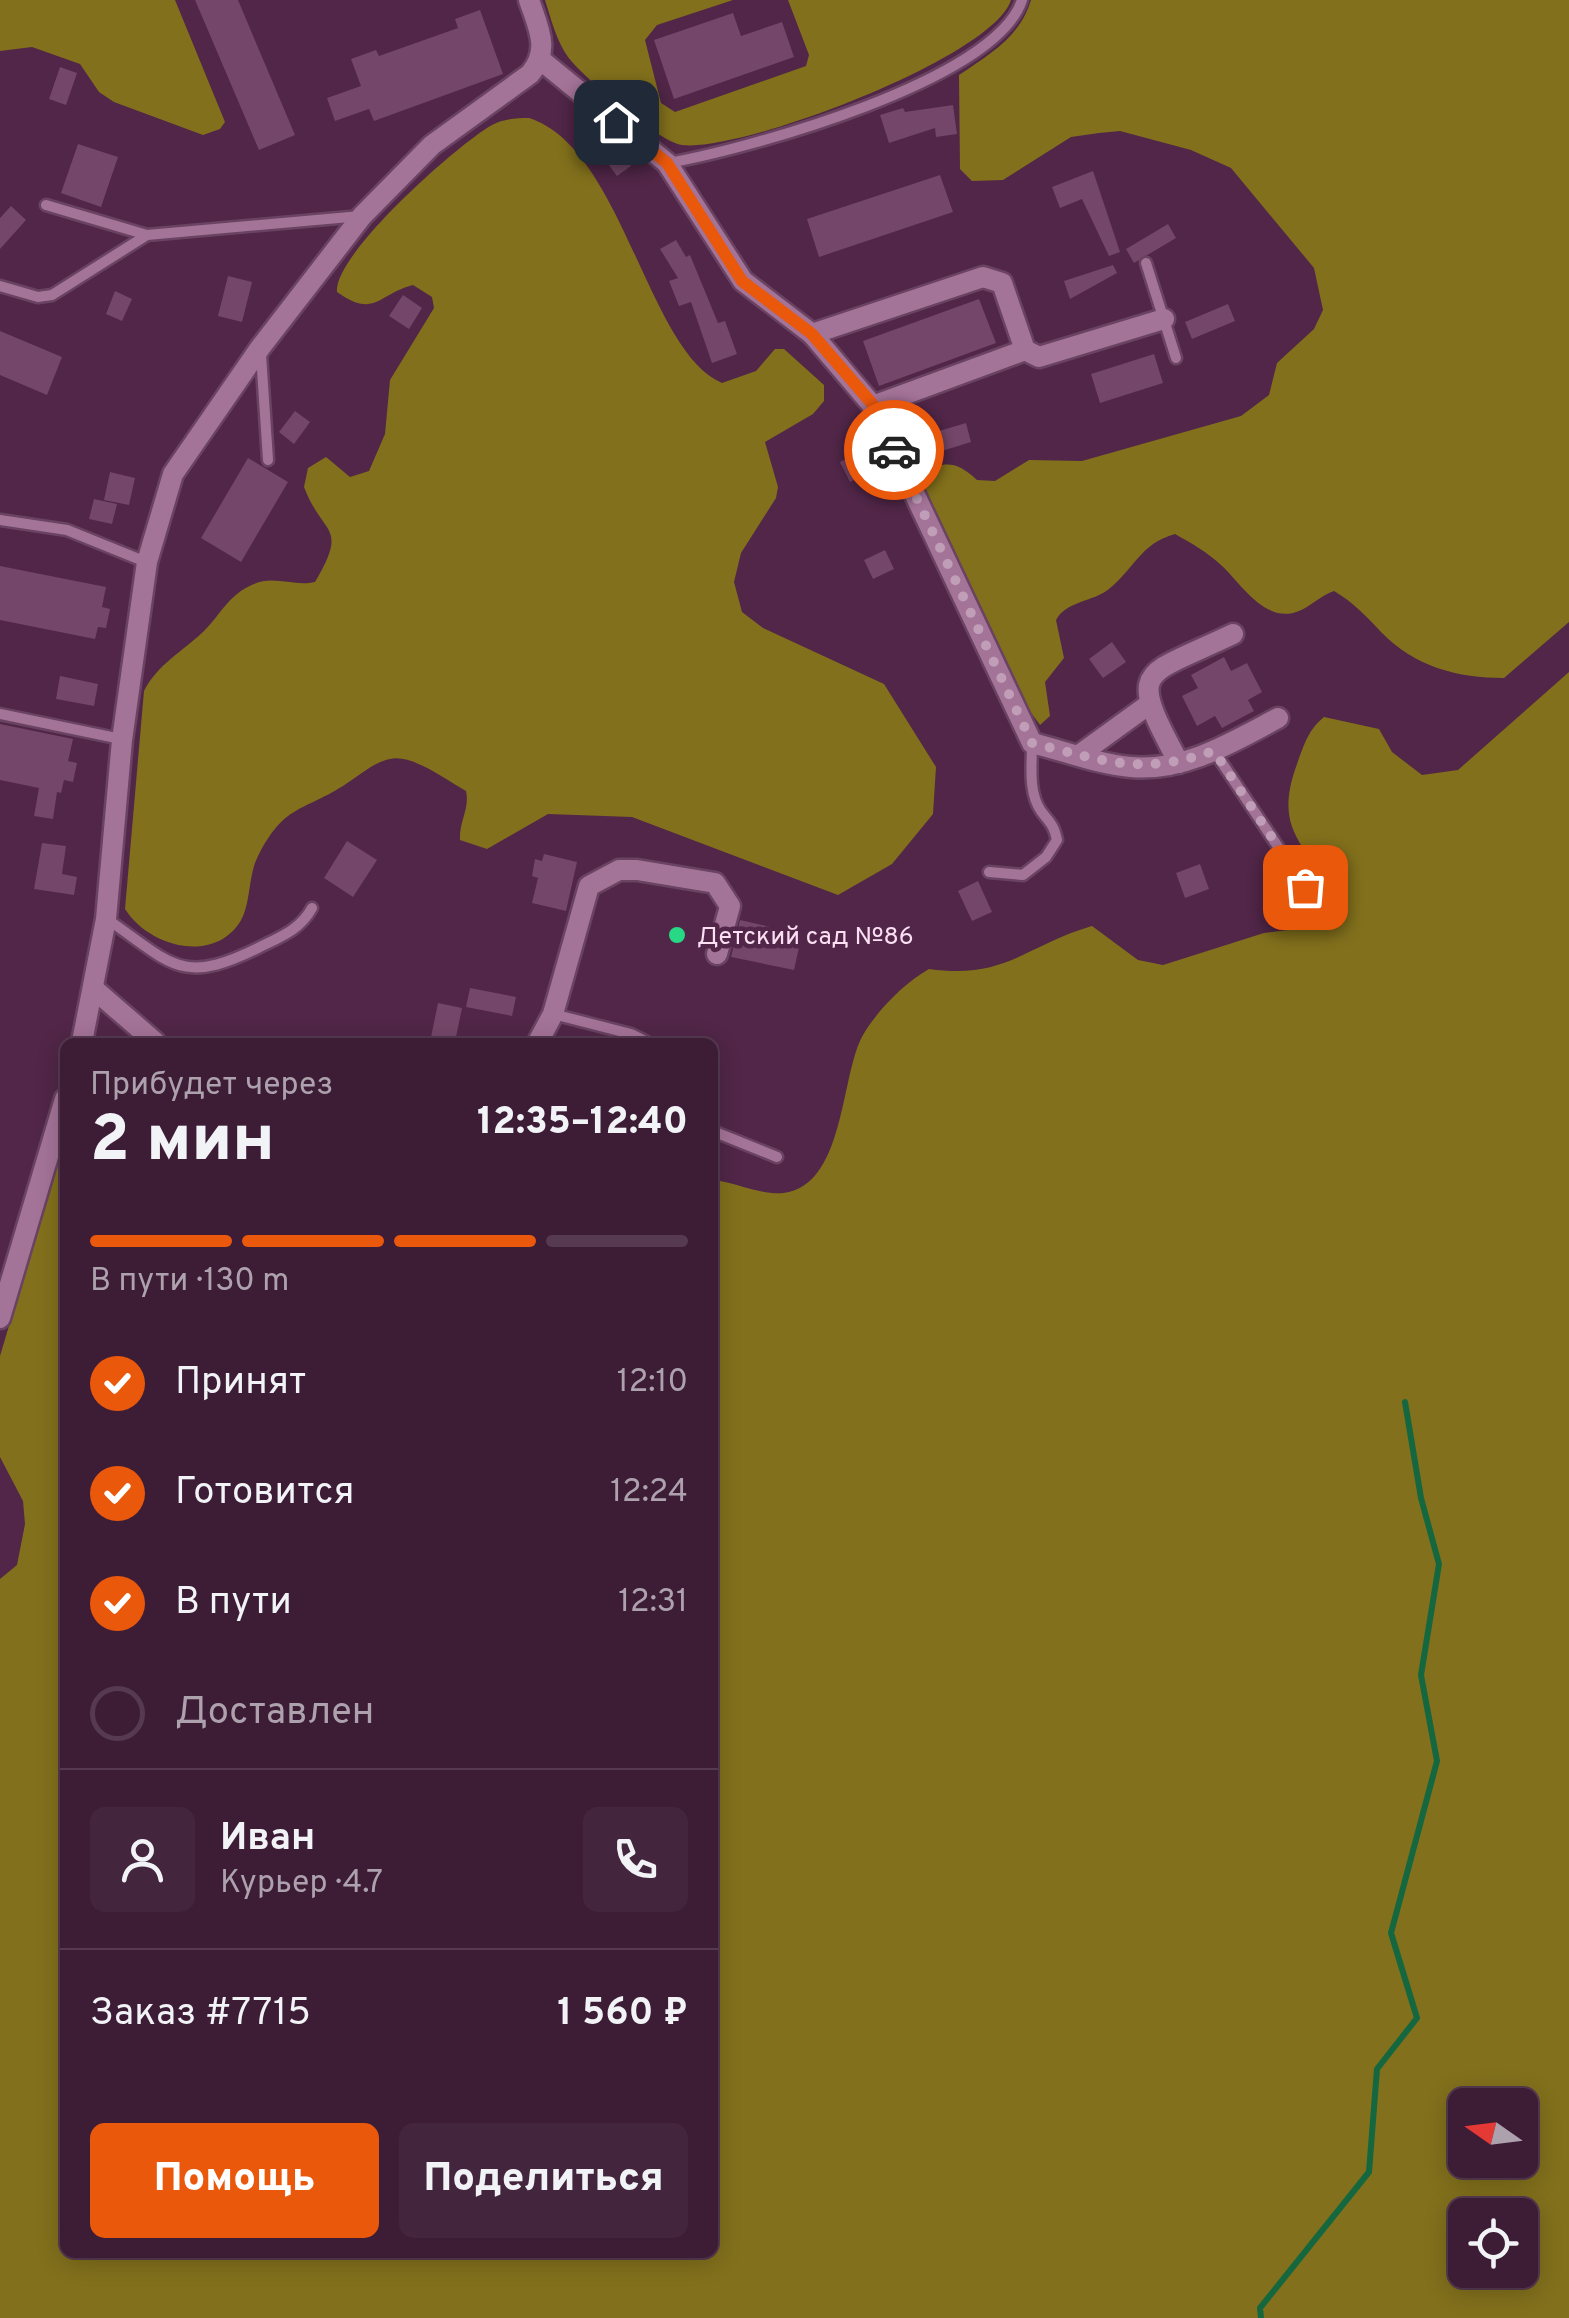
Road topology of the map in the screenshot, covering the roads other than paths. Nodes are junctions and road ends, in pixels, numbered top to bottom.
1 (529, 0) edge
2 (1022, 0) edge
3 (542, 61) junction
4 (667, 163) junction
5 (46, 204) dead end
6 (362, 216) junction
7 (147, 235) junction
8 (1146, 263) dead end
9 (0, 286) edge
10 (1164, 319) junction
11 (812, 334) junction
12 (260, 348) junction
13 (1025, 350) junction
14 (1176, 358) dead end
15 (874, 406) junction
16 (268, 460) dead end
17 (0, 520) edge
18 (147, 562) junction
19 (1233, 634) dead end
20 (1148, 706) junction
21 (0, 714) edge
22 (1278, 718) dead end
23 (122, 740) junction
24 (1032, 743) junction
25 (1214, 751) junction
26 (1080, 755) junction
27 (1179, 762) junction
28 (988, 872) dead end
29 (1305, 887) dead end
30 (312, 908) dead end
31 (106, 919) junction
32 (717, 954) dead end
33 (95, 990) junction
34 (554, 1014) junction
35 (83, 1038) edge
36 (150, 1038) edge
37 (540, 1038) edge
38 (639, 1038) edge
39 (60, 1116) edge
40 (718, 1133) edge
41 (777, 1157) dead end
42 (0, 1318) edge

1 - 3 street
2 - 4 lane
3 - 4 street
3 - 6 street
4 - 11 street
5 - 7 lane
6 - 7 lane
6 - 12 street
7 - 9 lane
8 - 10 lane
10 - 13 street
10 - 14 lane
11 - 13 street
11 - 15 street
12 - 16 lane
12 - 18 street
13 - 15 street
15 - 24 street
17 - 18 lane
18 - 23 street
19 - 20 street
20 - 26 street
20 - 27 street
21 - 23 lane
22 - 25 street
23 - 31 street
24 - 26 street
24 - 28 lane
25 - 27 street
25 - 29 lane
26 - 27 street
30 - 31 lane
31 - 33 street
32 - 34 street
33 - 35 street
33 - 36 street
34 - 37 street
34 - 38 lane
39 - 42 street
40 - 41 lane

